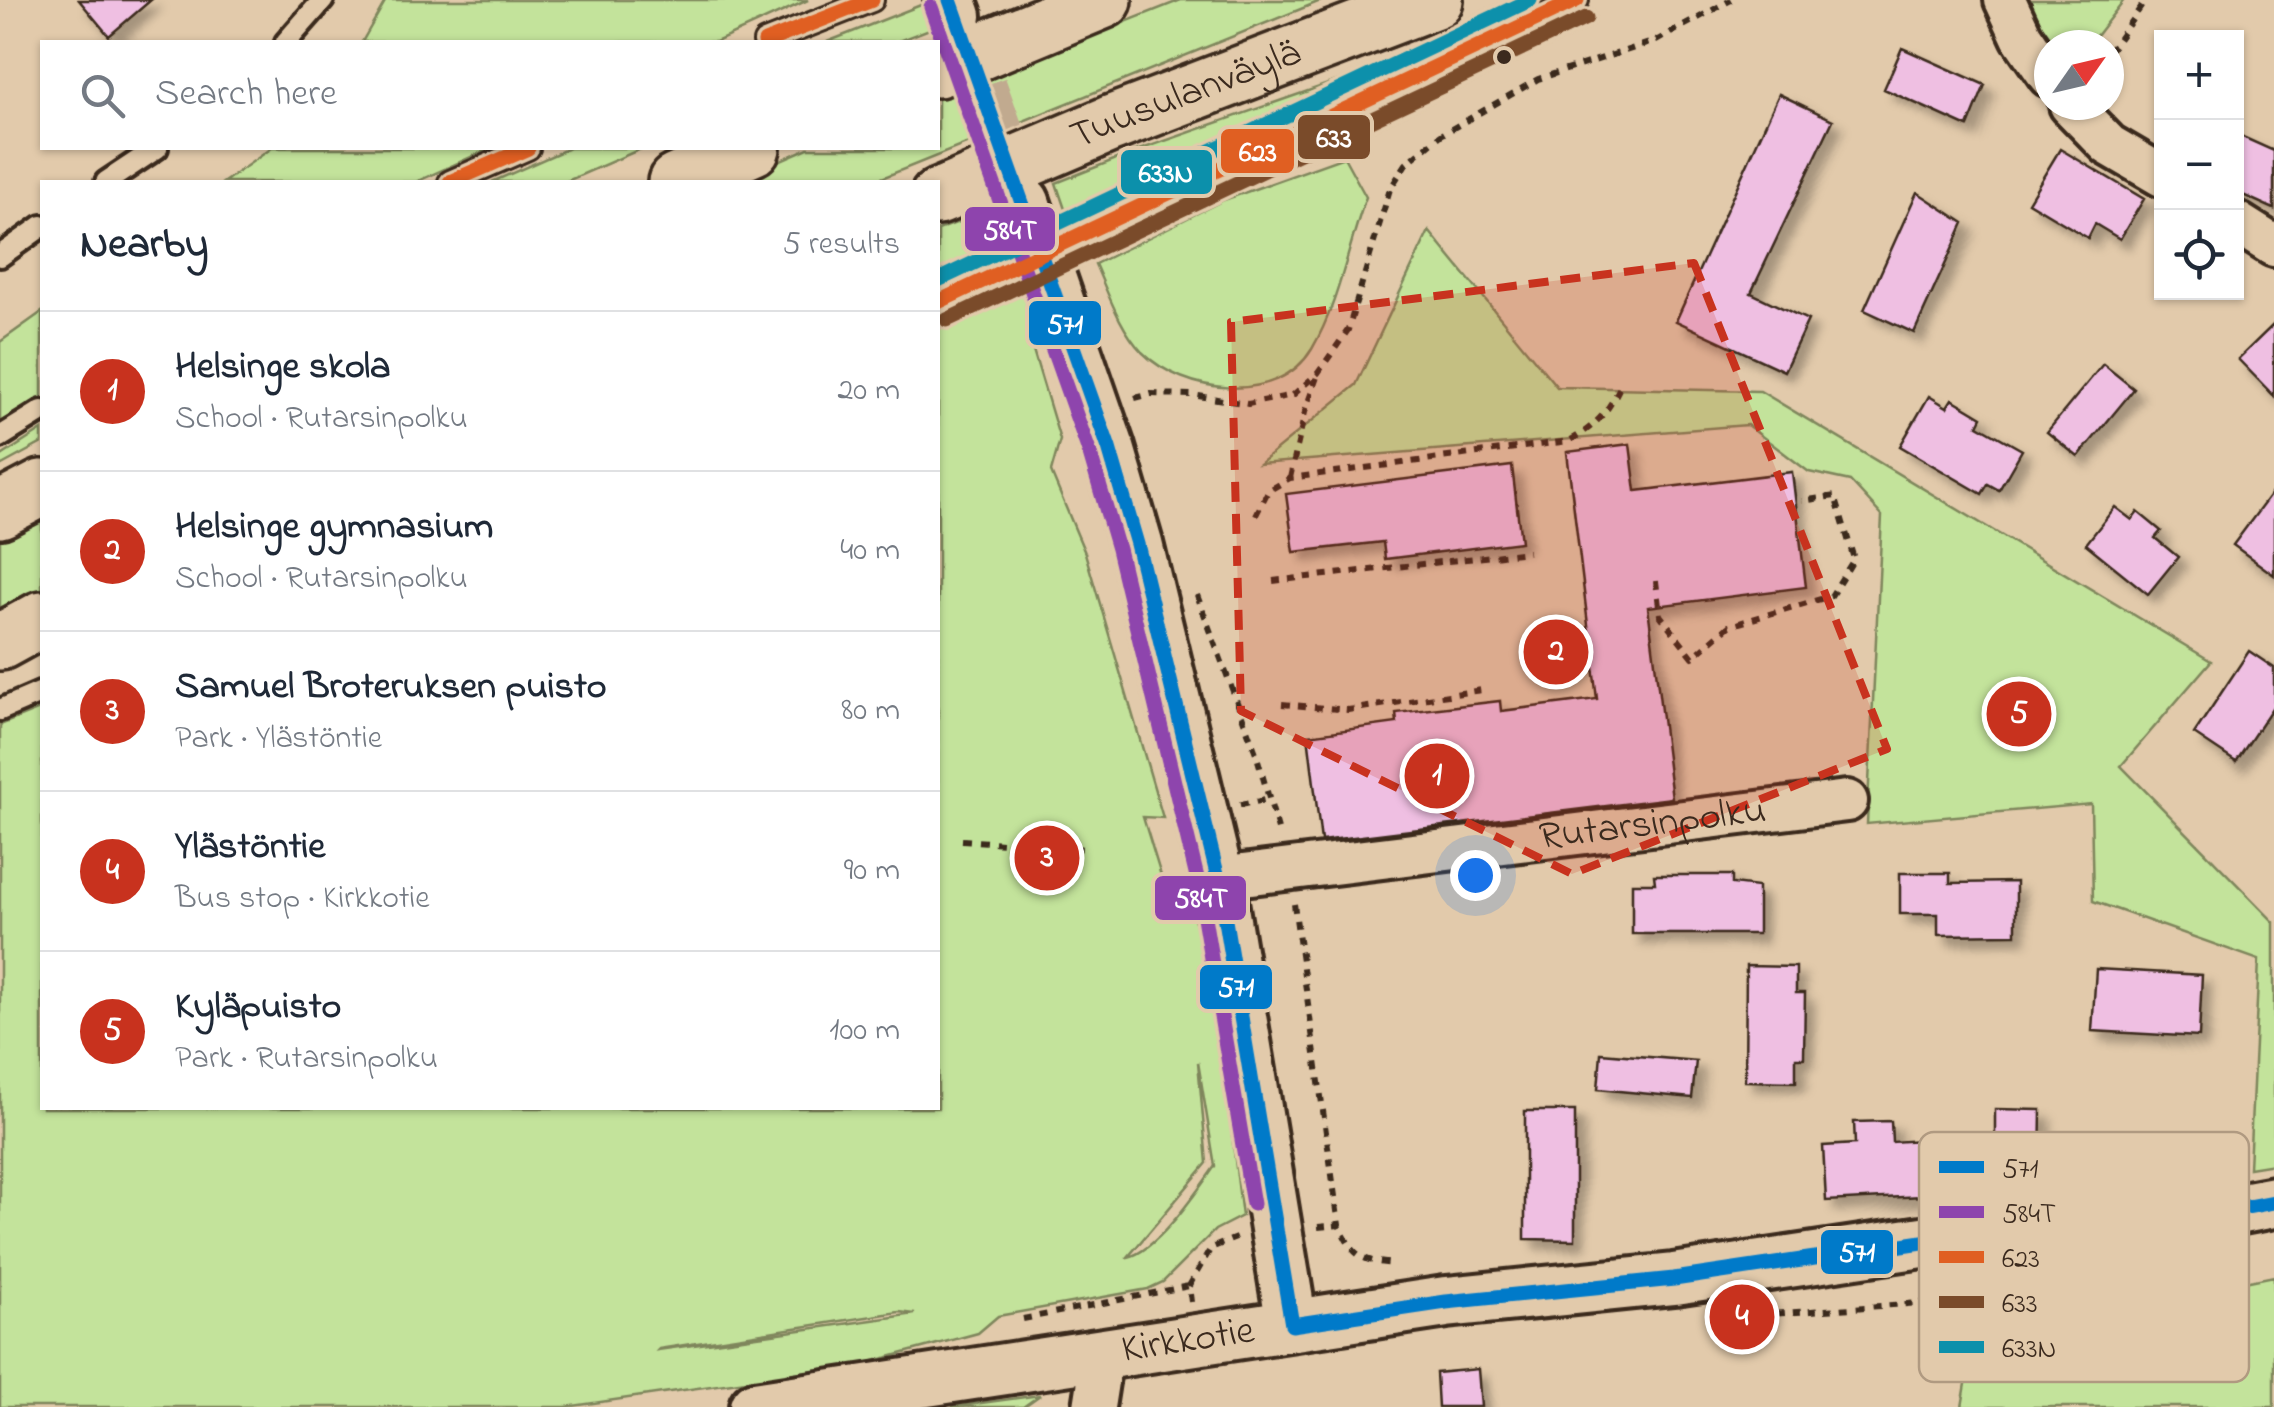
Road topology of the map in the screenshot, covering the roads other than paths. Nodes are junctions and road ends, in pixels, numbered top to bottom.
1 (324, 0) edge
2 (872, 0) edge
3 (1104, 0) edge
4 (1435, 0) edge
5 (1577, 0) edge
6 (2005, 0) edge
7 (288, 40) edge
8 (771, 40) edge
9 (2034, 54) edge
10 (940, 68) edge
11 (2085, 120) edge
12 (155, 150) edge
13 (523, 150) edge
14 (748, 150) edge
15 (2154, 171) edge
16 (109, 180) edge
17 (455, 180) edge
18 (680, 180) edge
19 (940, 196) edge
20 (1024, 202) tunnel mouth
21 (40, 227) edge
22 (2244, 227) edge
23 (2274, 246) edge
24 (0, 256) edge
25 (942, 300) edge
26 (40, 411) edge
27 (0, 437) edge
28 (40, 489) edge
29 (0, 510) edge
30 (40, 620) edge
31 (0, 642) edge
32 (40, 693) edge
33 (0, 710) edge
34 (1848, 801) dead end
35 (1218, 878) junction
36 (2274, 1202) edge
37 (2249, 1207) edge
38 (1919, 1243) edge
39 (1292, 1325) junction
40 (1102, 1356) junction
41 (756, 1407) edge
42 (1094, 1407) edge

1 - 7 lane
2 - 8 lane
3 - 10 highway
4 - 19 highway, Tuusulanväylä
5 - 25 lane, bridge
6 - 9 street
11 - 15 street
12 - 16 lane
13 - 17 lane
14 - 18 highway
20 - 35 street
21 - 24 lane
22 - 23 street
26 - 27 lane
28 - 29 highway
30 - 31 highway
32 - 33 lane
34 - 35 street, Rutarsinpolku
35 - 39 street
36 - 37 street, Kirkkotie
38 - 39 street, Kirkkotie
39 - 40 street, Kirkkotie
40 - 41 street, Kirkkotie
40 - 42 street

